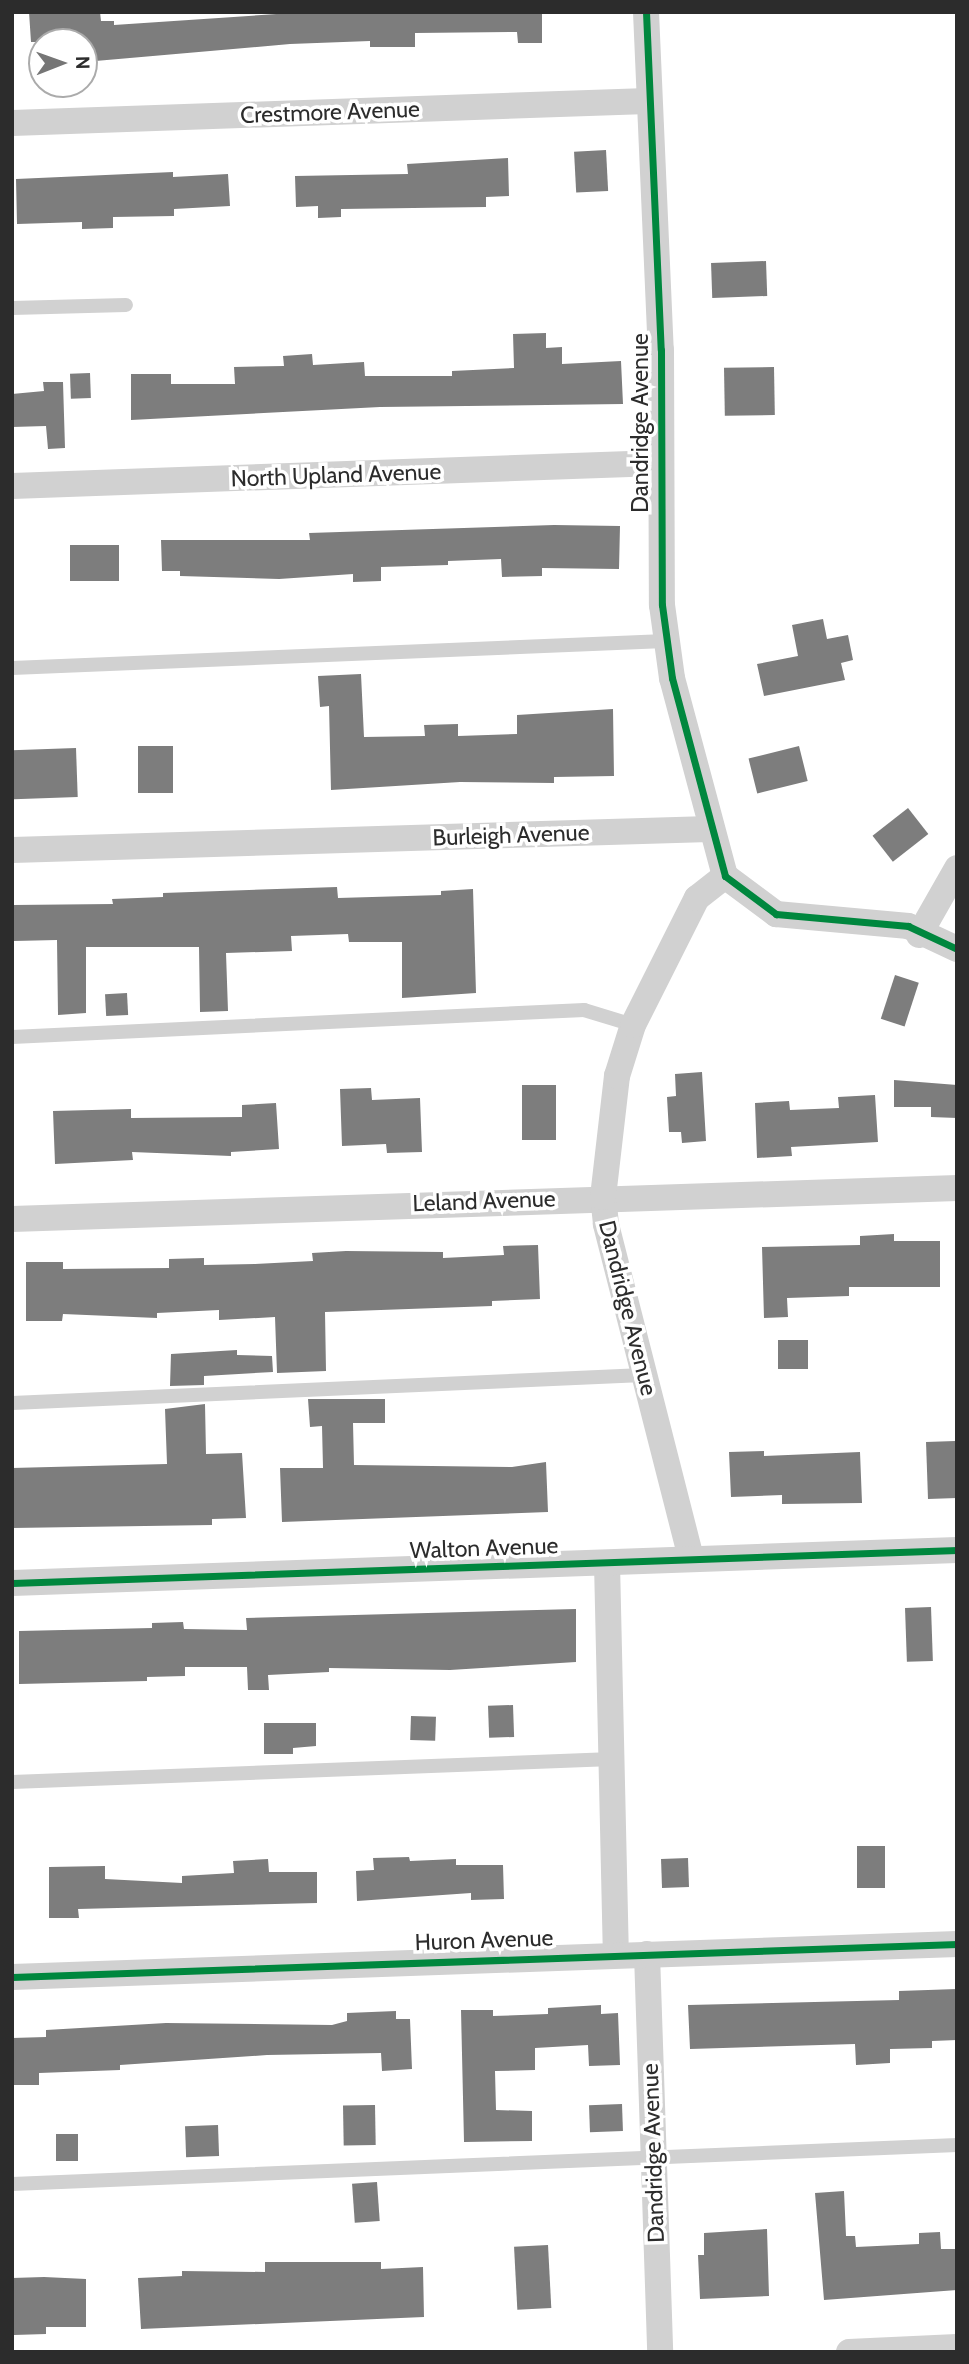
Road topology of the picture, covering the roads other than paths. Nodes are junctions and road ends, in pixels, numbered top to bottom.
1 (646, 12) edge
2 (648, 101) junction
3 (12, 123) edge
4 (126, 305) dead end
5 (12, 308) edge
6 (659, 463) junction
7 (12, 486) edge
8 (665, 641) junction
9 (12, 668) edge
10 (710, 829) junction
11 (12, 850) edge
12 (957, 868) edge
13 (725, 876) junction
14 (919, 934) junction
15 (957, 949) edge
16 (633, 1025) junction
17 (12, 1037) edge
18 (957, 1188) edge
19 (603, 1197) junction
20 (12, 1219) edge
21 (643, 1375) junction
22 (12, 1403) edge
23 (957, 1550) edge
24 (691, 1558) junction
25 (607, 1563) junction
26 (12, 1583) edge
27 (613, 1759) junction
28 (12, 1782) edge
29 (957, 1944) edge
30 (648, 1954) junction
31 (616, 1955) junction
32 (12, 1977) edge
33 (957, 2145) edge
34 (653, 2157) junction
35 (12, 2184) edge
36 (957, 2347) edge
37 (660, 2352) edge
38 (849, 2352) edge

1 - 2 street, Dandridge Avenue
2 - 3 street, Crestmore Avenue
2 - 6 street, Dandridge Avenue
4 - 5 lane
6 - 7 street, North Upland Avenue
6 - 8 street, Dandridge Avenue
8 - 9 lane
8 - 10 street, Dandridge Avenue
10 - 11 street, Burleigh Avenue
10 - 13 street
12 - 14 street
13 - 14 street
13 - 16 street, Dandridge Avenue
14 - 15 street
16 - 17 lane
16 - 19 street, Dandridge Avenue
18 - 19 street, Leland Avenue
19 - 20 street, Leland Avenue
19 - 21 street, Dandridge Avenue
21 - 22 lane
21 - 24 street, Dandridge Avenue
23 - 24 street, Walton Avenue
24 - 25 street, Walton Avenue
25 - 26 street, Walton Avenue
25 - 27 street
27 - 28 lane
27 - 31 street
29 - 30 street, Huron Avenue
30 - 31 street, Huron Avenue
30 - 34 street, Dandridge Avenue
31 - 32 street, Huron Avenue
33 - 34 lane
34 - 35 lane
34 - 37 street, Dandridge Avenue
36 - 38 street

